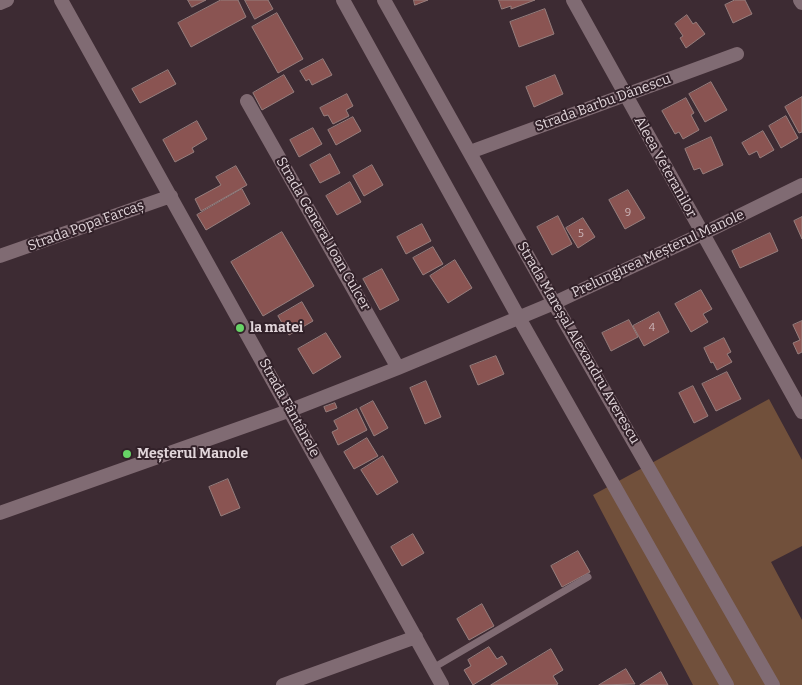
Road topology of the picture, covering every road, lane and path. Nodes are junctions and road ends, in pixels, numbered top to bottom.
1 (7, 0) edge
2 (61, 0) edge
3 (343, 0) edge
4 (384, 0) edge
5 (573, 0) edge
6 (0, 3) edge
7 (737, 54) dead end
8 (625, 94) junction
9 (247, 101) dead end
10 (470, 152) junction
11 (802, 185) edge
12 (171, 196) junction
13 (702, 234) junction
14 (0, 256) edge
15 (554, 303) junction
16 (519, 318) junction
17 (398, 368) junction
18 (290, 410) junction
19 (802, 412) edge
20 (0, 513) edge
21 (588, 577) dead end
22 (416, 637) junction
23 (433, 668) junction
24 (283, 685) edge
25 (442, 685) edge
26 (727, 685) edge
27 (773, 685) edge

1 - 6 street
2 - 12 street, Strada Fântânele
3 - 16 street
4 - 10 street, Strada Mareșal Alexandru Averescu
5 - 8 street, Aleea Veteranilor
7 - 8 street, Strada Barbu Dănescu
8 - 10 street, Strada Barbu Dănescu
8 - 13 street, Aleea Veteranilor
9 - 17 street, Strada General Ioan Culcer
10 - 15 street, Strada Mareșal Alexandru Averescu
11 - 13 street, Prelungirea Meșterul Manole
12 - 14 street, Strada Popa Farcaș
12 - 18 street, Strada Fântânele
13 - 15 street, Prelungirea Meșterul Manole
13 - 19 street, Aleea Veteranilor
15 - 16 street, Prelungirea Meșterul Manole
15 - 27 street, Strada Mareșal Alexandru Averescu
16 - 17 street, Prelungirea Meșterul Manole
16 - 26 street
17 - 18 street, Prelungirea Meșterul Manole
18 - 20 street, Prelungirea Meșterul Manole
18 - 22 street, Strada Fântânele
21 - 23 lane
22 - 23 street, Strada Fântânele
22 - 24 street
23 - 25 street, Strada Fântânele

